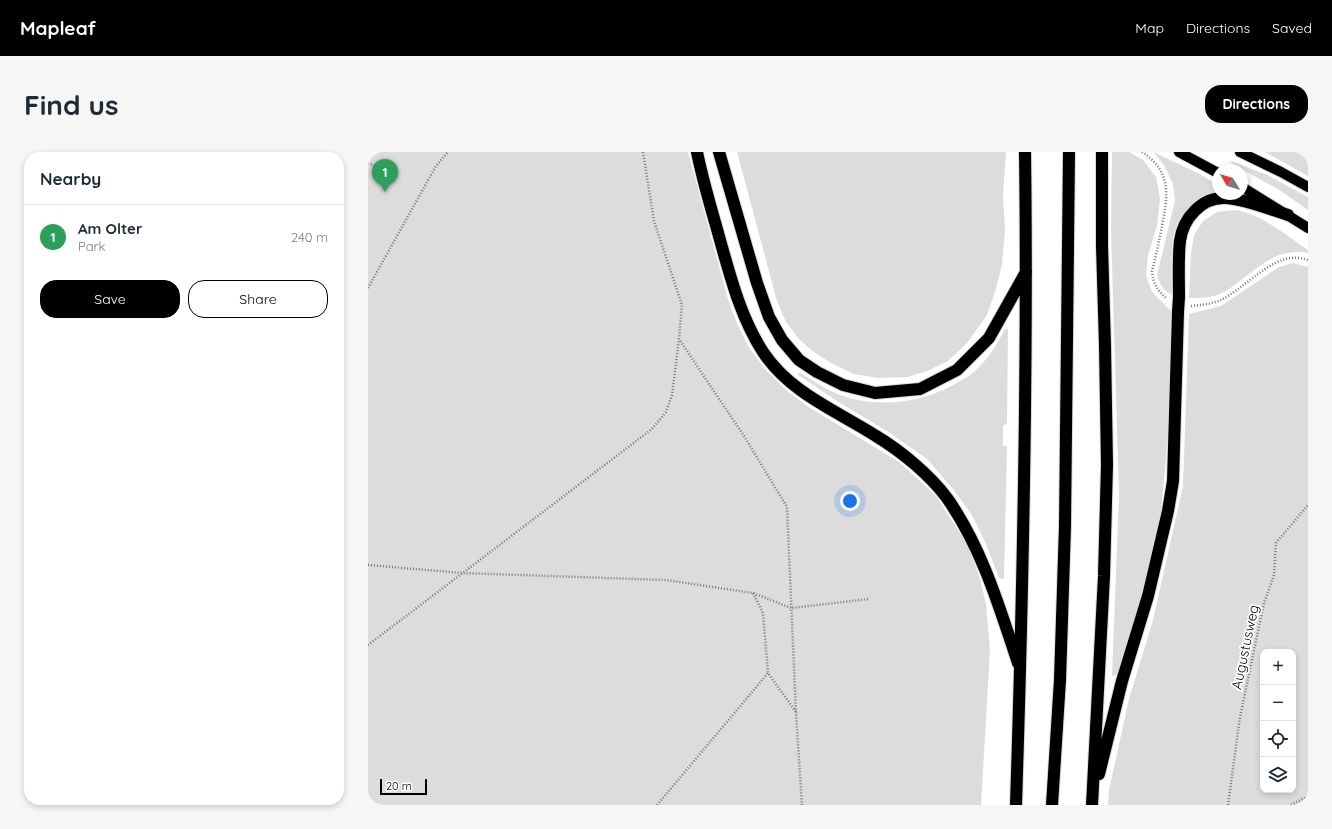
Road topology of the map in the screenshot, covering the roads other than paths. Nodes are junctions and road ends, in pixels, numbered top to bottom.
1 (696, 152) edge
2 (719, 152) edge
3 (1025, 152) edge
4 (1069, 152) edge
5 (1102, 152) edge
6 (1179, 152) edge
7 (1240, 152) edge
8 (1212, 169) edge
9 (1308, 187) edge
10 (1248, 191) edge
11 (1288, 215) junction
12 (1308, 228) edge
13 (1027, 271) junction
14 (1021, 670) junction
15 (1092, 804) edge
16 (1016, 805) edge
17 (1052, 805) edge

1 - 14 highway
2 - 13 highway
3 - 13 highway
4 - 17 highway
5 - 15 highway
6 - 8 main road
7 - 9 main road
10 - 11 main road
11 - 12 main road
11 - 15 highway, bridge
13 - 14 highway
14 - 16 highway

